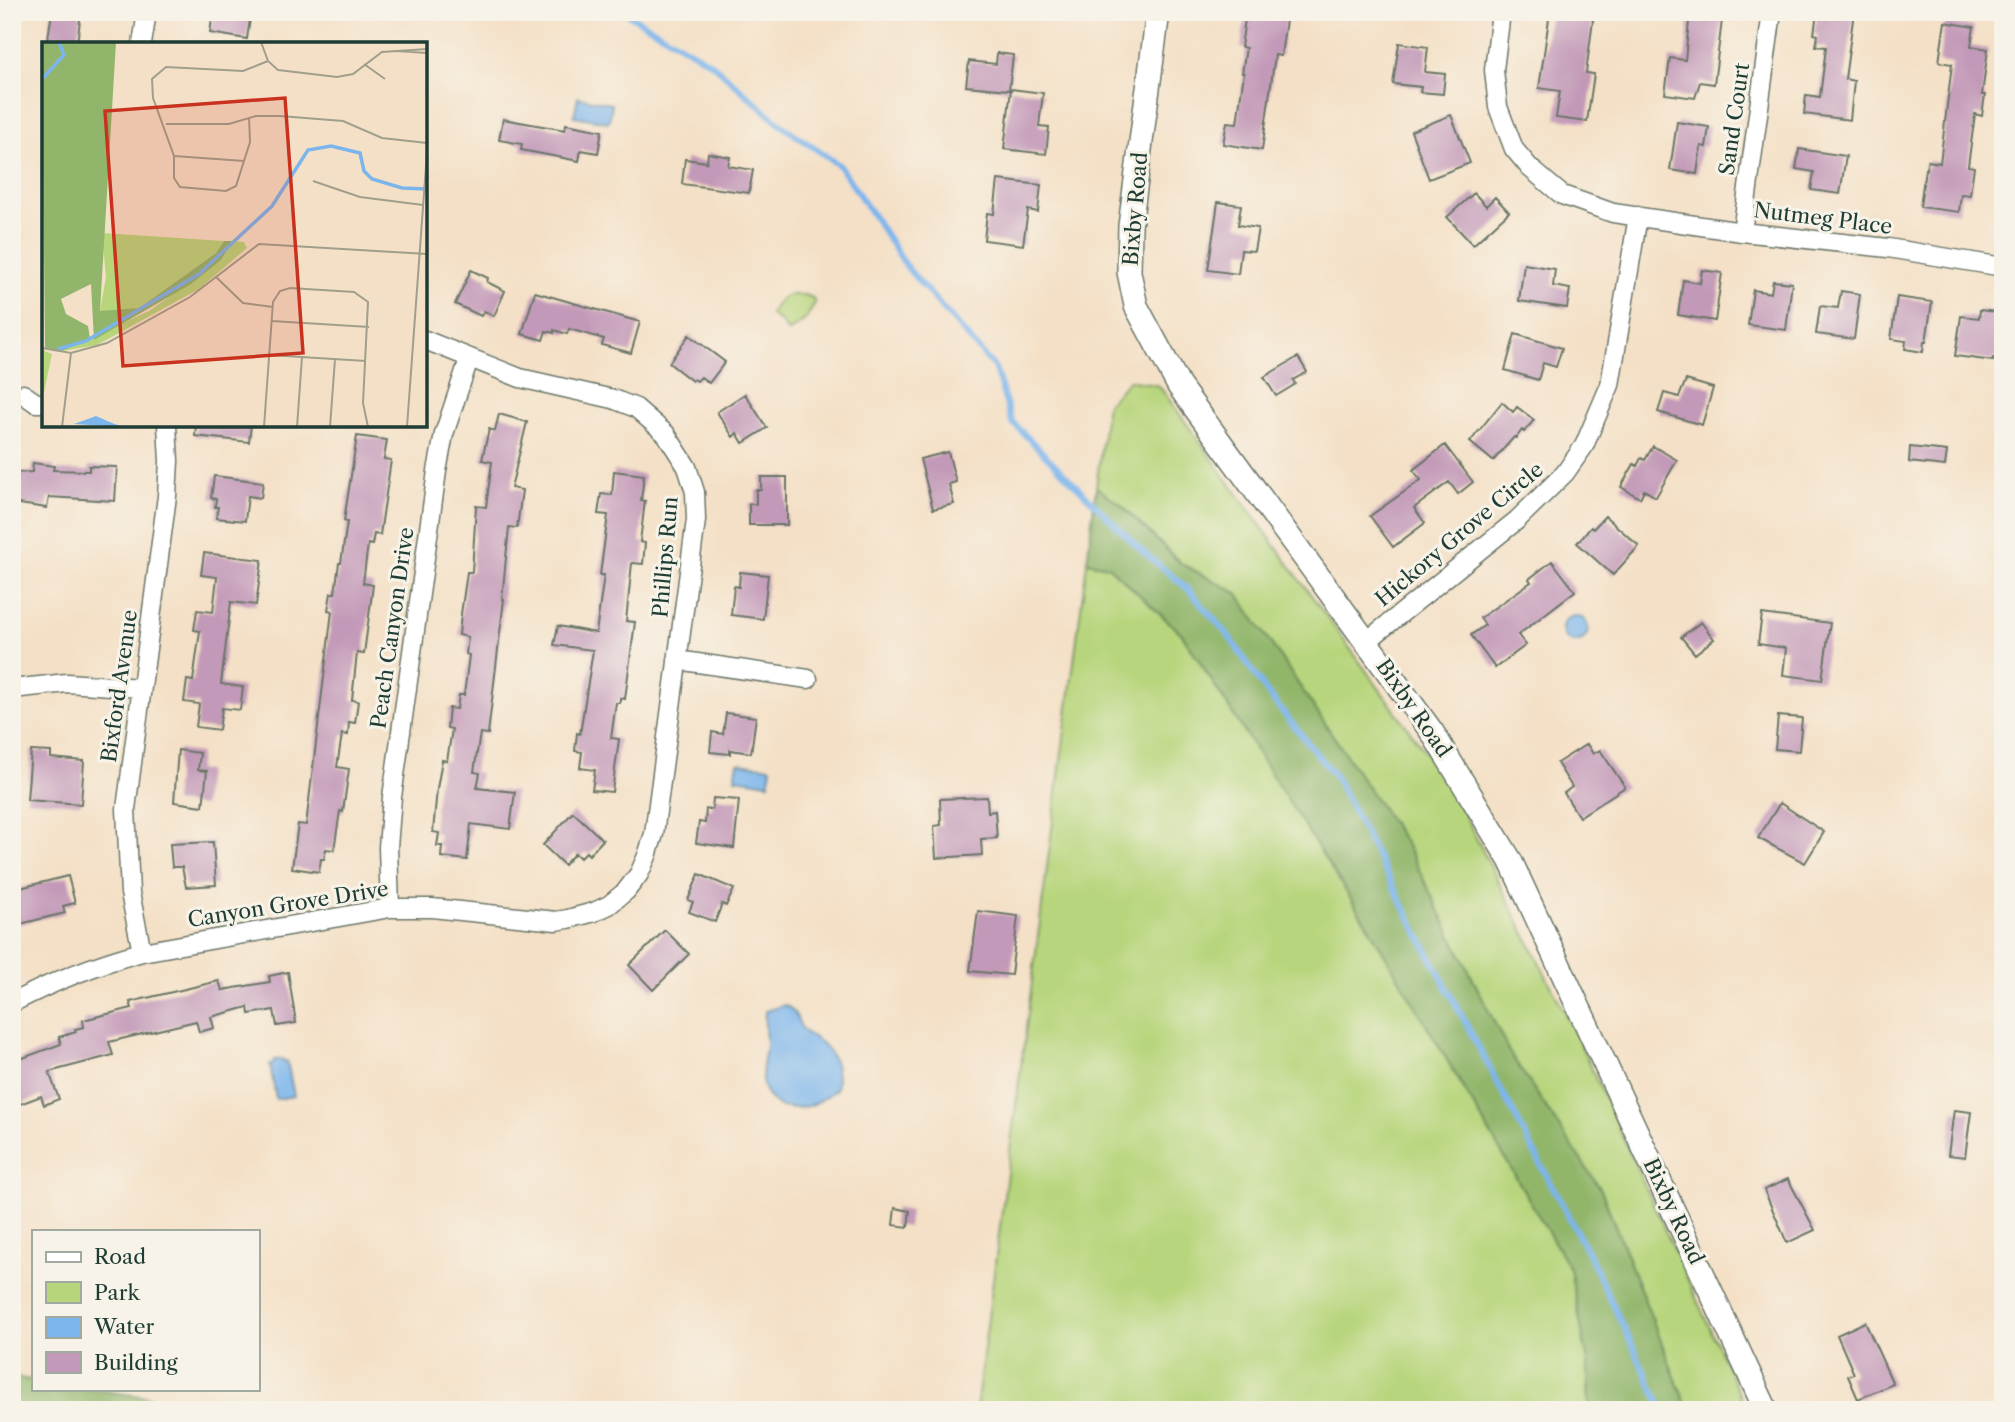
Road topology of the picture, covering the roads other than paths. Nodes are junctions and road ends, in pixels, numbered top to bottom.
1 (147, 12) edge
2 (1158, 12) edge
3 (1501, 12) edge
4 (1772, 12) edge
5 (142, 42) edge
6 (1638, 216) junction
7 (1742, 232) junction
8 (2003, 267) edge
9 (427, 341) edge
10 (469, 359) junction
11 (23, 394) dead end
12 (42, 403) edge
13 (167, 427) edge
14 (1367, 641) junction
15 (677, 660) junction
16 (808, 678) dead end
17 (141, 688) junction
18 (12, 689) edge
19 (390, 908) junction
20 (580, 917) joint
21 (142, 952) junction
22 (12, 1003) edge
23 (1766, 1410) edge

1 - 5 street
2 - 14 street, Bixby Road
3 - 6 street, Nutmeg Place
4 - 7 street, Sand Court
6 - 7 street, Nutmeg Place
6 - 14 street, Hickory Grove Circle
7 - 8 street, Nutmeg Place
9 - 10 street, Phillips Run
10 - 15 street, Phillips Run
10 - 19 street, Peach Canyon Drive
11 - 12 street
13 - 17 street, Bixford Avenue
14 - 23 street, Bixby Road
15 - 16 street
15 - 20 street, Phillips Run
17 - 18 street
17 - 21 street, Bixford Avenue
19 - 20 street, Canyon Grove Drive
19 - 21 street, Canyon Grove Drive
21 - 22 street, Canyon Grove Drive

